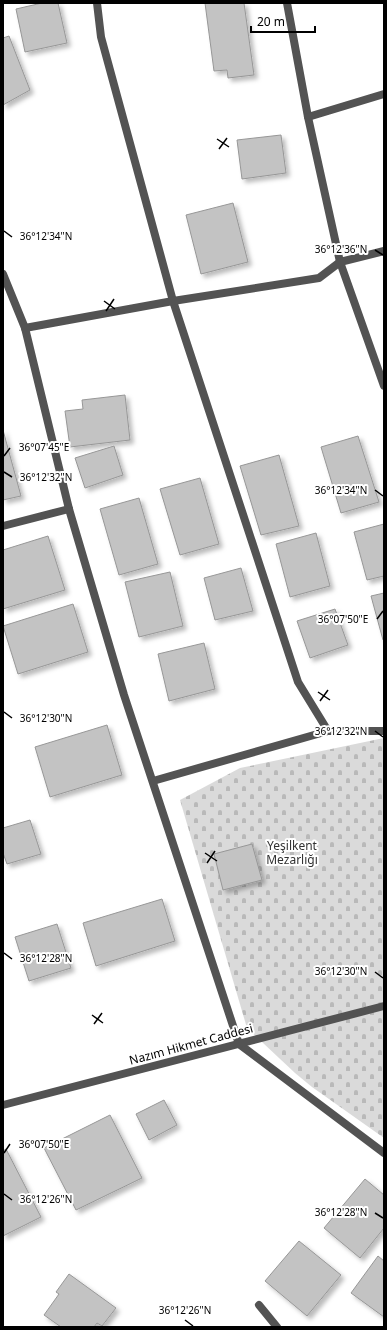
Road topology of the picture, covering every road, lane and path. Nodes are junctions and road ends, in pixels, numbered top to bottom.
1 (97, 3) edge
2 (287, 3) edge
3 (384, 94) edge
4 (308, 117) junction
5 (384, 251) edge
6 (340, 262) junction
7 (3, 274) edge
8 (173, 301) junction
9 (25, 328) junction
10 (384, 386) edge
11 (68, 509) junction
12 (3, 526) edge
13 (328, 731) junction
14 (384, 731) edge
15 (153, 781) junction
16 (384, 1006) edge
17 (239, 1044) junction
18 (3, 1104) edge
19 (384, 1153) edge
20 (259, 1305) dead end
21 (277, 1327) edge

1 - 8 street
2 - 4 street
3 - 4 street
4 - 6 street
5 - 6 street
6 - 8 street
6 - 10 street
7 - 9 street
8 - 9 street
8 - 13 street
9 - 11 street
11 - 12 street
11 - 15 street
13 - 14 street
13 - 15 street
15 - 17 street
16 - 17 street, Nazım Hikmet Caddesi
17 - 18 street, Nazım Hikmet Caddesi
17 - 19 street
20 - 21 street

